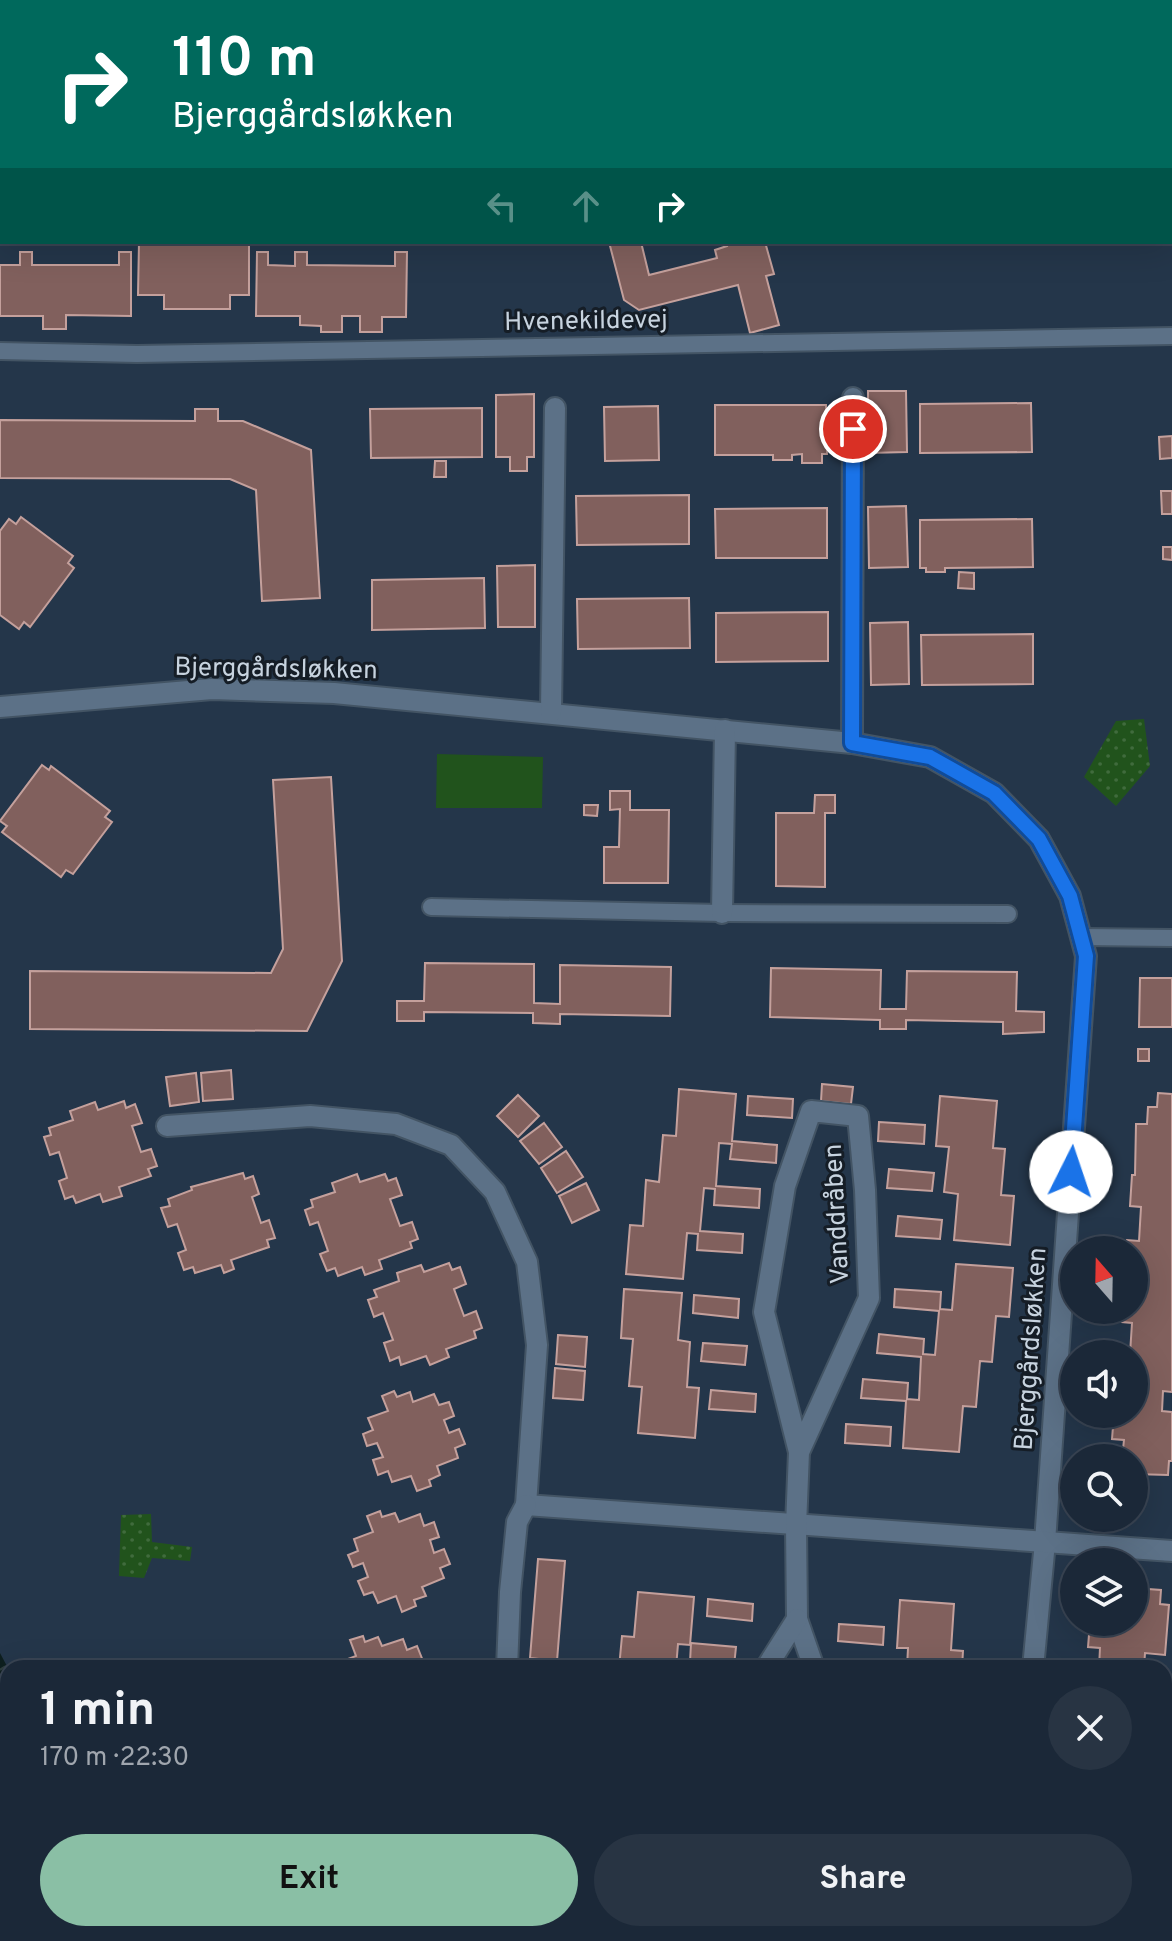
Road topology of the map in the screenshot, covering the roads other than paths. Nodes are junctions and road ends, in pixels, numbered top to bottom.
1 (1172, 336) edge
2 (0, 351) edge
3 (853, 398) dead end
4 (555, 408) dead end
5 (0, 707) edge
6 (551, 712) junction
7 (725, 730) junction
8 (852, 743) junction
9 (431, 907) dead end
10 (722, 913) junction
11 (1008, 914) dead end
12 (1083, 937) junction
13 (1172, 938) edge
14 (167, 1126) dead end
15 (799, 1452) junction
16 (526, 1505) junction
17 (796, 1526) junction
18 (1045, 1542) junction
19 (1172, 1551) edge
20 (797, 1619) junction
21 (507, 1660) edge
22 (771, 1660) edge
23 (811, 1660) edge
24 (1034, 1660) edge

1 - 2 lane, Hvenekildevej
3 - 8 street
4 - 6 street
5 - 6 street, Bjerggårdsløkken
6 - 7 street, Bjerggårdsløkken
7 - 8 street, Bjerggårdsløkken
7 - 10 street
8 - 12 street, Bjerggårdsløkken
9 - 10 lane
10 - 11 lane
12 - 13 lane
12 - 18 street, Bjerggårdsløkken
14 - 16 street
15 - 15 street, Vanddråben
15 - 17 street, Vanddråben
16 - 17 street
16 - 21 street
17 - 18 street
17 - 20 street, Vanddråben
18 - 19 street
18 - 24 street, Bjerggårdsløkken
20 - 22 street
20 - 23 street, Vanddråben

